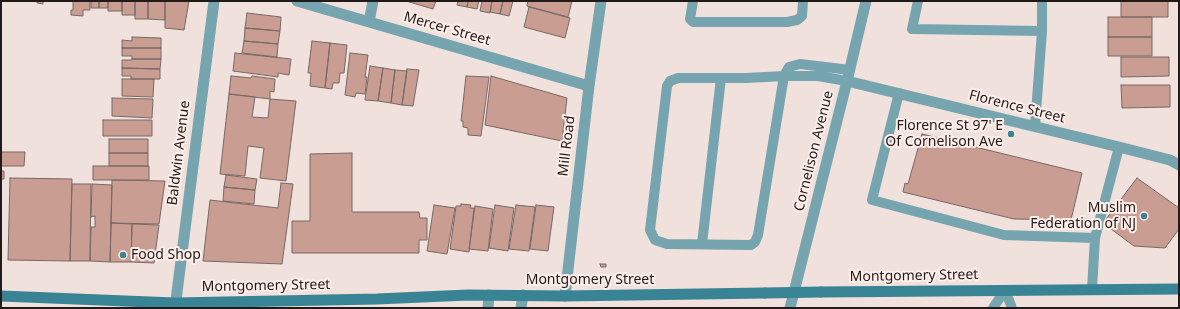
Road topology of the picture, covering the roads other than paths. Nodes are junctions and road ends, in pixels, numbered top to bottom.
1 (214, 1) edge
2 (297, 1) edge
3 (373, 1) edge
4 (601, 1) edge
5 (693, 1) edge
6 (803, 1) edge
7 (866, 1) edge
8 (918, 1) edge
9 (1042, 1) edge
10 (369, 22) junction
11 (1042, 31) junction
12 (850, 70) junction
13 (784, 76) junction
14 (721, 78) junction
15 (847, 81) junction
16 (589, 86) junction
17 (899, 94) junction
18 (1035, 126) junction
19 (1119, 147) junction
20 (1179, 165) edge
21 (1095, 238) junction
22 (702, 244) junction
23 (1179, 289) edge
24 (1004, 290) junction
25 (1092, 290) junction
26 (489, 295) junction
27 (523, 295) junction
28 (1, 296) edge
29 (565, 296) junction
30 (175, 305) edge
31 (488, 308) edge
32 (521, 308) edge
33 (790, 308) edge
34 (993, 308) edge
35 (1012, 308) edge

1 - 30 street, Baldwin Avenue
2 - 10 street, Mercer Street
3 - 10 street
4 - 16 street, Mill Road
5 - 6 lane
7 - 12 street, Cornelison Avenue
8 - 11 lane
9 - 11 lane
10 - 16 street, Mercer Street
11 - 18 lane
12 - 13 lane
12 - 15 street, Cornelison Avenue
13 - 14 lane
13 - 15 lane
13 - 22 lane
14 - 22 lane
14 - 22 lane
15 - 17 street, Florence Street
15 - 33 street, Cornelison Avenue
16 - 29 street, Mill Road
17 - 18 street, Florence Street
17 - 21 lane
18 - 19 street, Florence Street
19 - 20 street, Florence Street
19 - 21 lane
21 - 25 lane
23 - 25 main road, Montgomery Street
24 - 25 main road, Montgomery Street
24 - 29 main road, Montgomery Street, bridge
24 - 34 lane
24 - 35 lane
26 - 27 main road, Montgomery Street
26 - 30 main road, Montgomery Street
26 - 31 street
27 - 29 main road, Montgomery Street
27 - 32 street
28 - 30 main road, Montgomery Street

